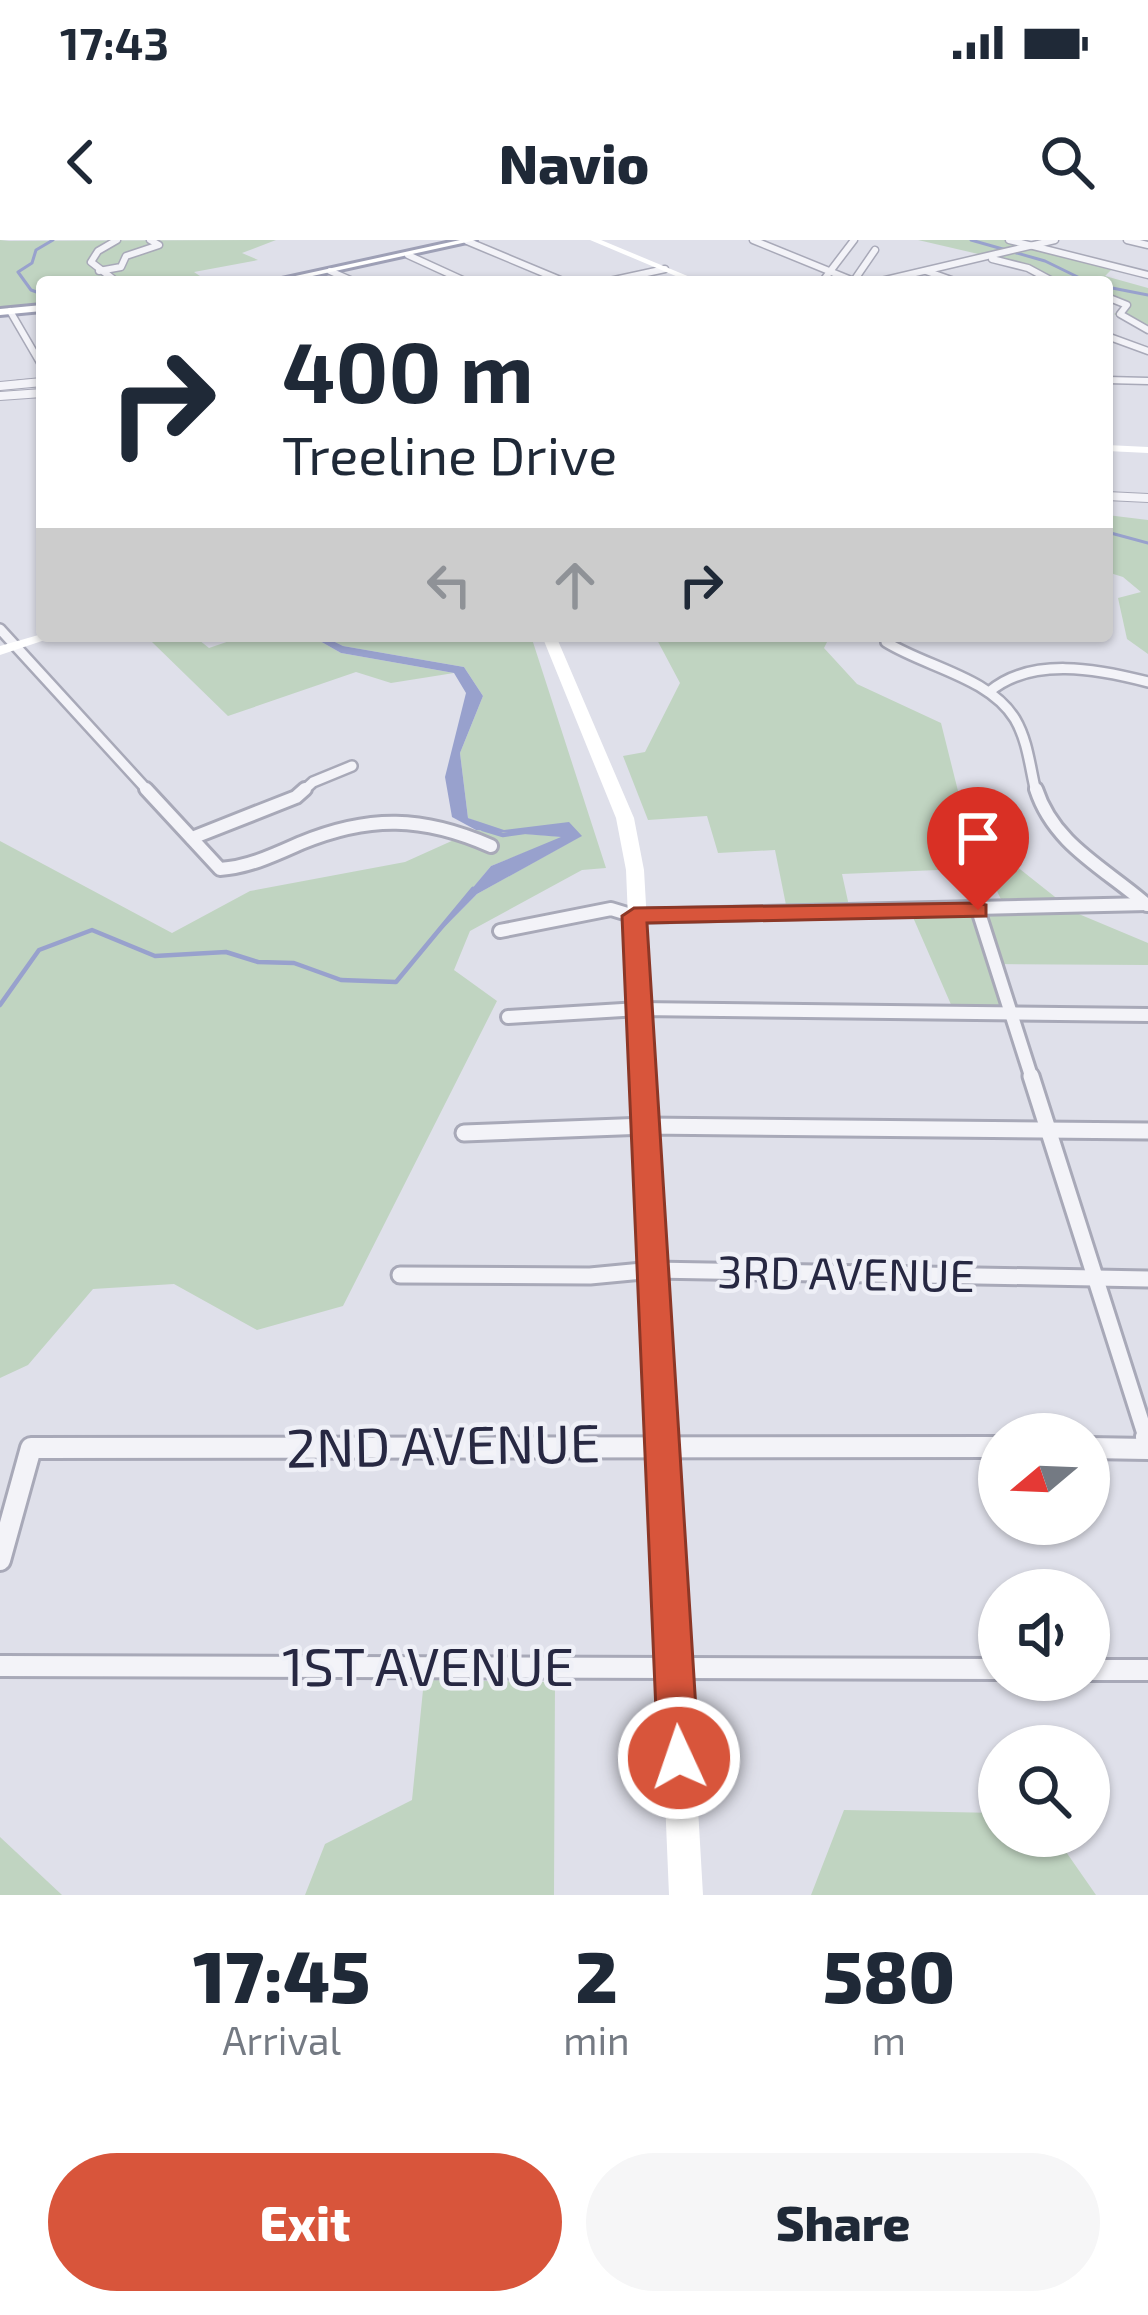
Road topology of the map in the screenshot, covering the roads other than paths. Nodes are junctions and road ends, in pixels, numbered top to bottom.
1 (117, 240) edge
2 (150, 240) edge
3 (470, 240) edge
4 (594, 240) edge
5 (753, 240) edge
6 (854, 240) edge
7 (1009, 240) edge
8 (1055, 240) edge
9 (1127, 240) edge
10 (1148, 245) edge
11 (1034, 246) junction
12 (875, 250) dead end
13 (408, 255) junction
14 (986, 257) junction
15 (665, 269) junction
16 (832, 269) junction
17 (99, 271) junction
18 (331, 271) junction
19 (926, 271) junction
20 (1148, 275) edge
21 (107, 276) edge
22 (305, 276) edge
23 (342, 276) edge
24 (454, 276) edge
25 (551, 276) edge
26 (633, 276) edge
27 (683, 276) edge
28 (827, 276) edge
29 (844, 276) edge
30 (858, 276) edge
31 (904, 276) edge
32 (941, 276) edge
33 (1043, 276) edge
34 (1113, 299) edge
35 (36, 308) edge
36 (5, 311) edge
37 (1148, 330) edge
38 (1113, 338) edge
39 (1148, 352) edge
40 (36, 357) edge
41 (1113, 380) edge
42 (1148, 381) edge
43 (36, 383) edge
44 (0, 386) edge
45 (36, 393) edge
46 (0, 396) edge
47 (1113, 448) edge
48 (1148, 450) edge
49 (1113, 496) edge
50 (1148, 498) edge
51 (0, 629) edge
52 (552, 642) edge
53 (886, 642) edge
54 (8, 649) edge
55 (1148, 682) edge
56 (989, 692) junction
57 (352, 766) dead end
58 (192, 838) junction
59 (491, 846) dead end
60 (1147, 904) edge
61 (978, 910) junction
62 (634, 916) junction
63 (500, 931) dead end
64 (639, 1009) junction
65 (1014, 1014) junction
66 (1148, 1015) edge
67 (508, 1016) dead end
68 (646, 1126) junction
69 (1049, 1130) junction
70 (1148, 1131) edge
71 (464, 1133) dead end
72 (653, 1270) junction
73 (400, 1275) dead end
74 (1097, 1279) junction
75 (1148, 1279) edge
76 (662, 1444) junction
77 (1148, 1446) edge
78 (978, 1447) edge
79 (1110, 1447) edge
80 (0, 1561) edge
81 (0, 1666) edge
82 (674, 1667) junction
83 (978, 1670) edge
84 (1110, 1670) edge
85 (1148, 1670) edge
86 (686, 1895) edge

1 - 17 street
2 - 17 street
3 - 13 street
3 - 25 street
4 - 15 street
5 - 16 street
6 - 16 street
7 - 11 street
8 - 11 street
9 - 10 street
11 - 14 street
11 - 20 street
12 - 30 street
13 - 18 street
13 - 24 street
14 - 19 street
14 - 33 street
15 - 26 street
15 - 27 street
16 - 28 street
16 - 29 street
17 - 21 street
18 - 22 street
18 - 23 street
19 - 31 street
19 - 32 street
34 - 37 street
35 - 36 street
36 - 40 street
38 - 39 street
41 - 42 street
43 - 44 street
45 - 46 street
47 - 48 street
49 - 50 street
51 - 54 street
52 - 62 street
53 - 56 street
54 - 58 street
55 - 56 street
56 - 60 street
57 - 58 street
58 - 59 street
60 - 61 street
61 - 62 street
61 - 65 street
62 - 63 street
62 - 64 street
64 - 65 street
64 - 67 street
64 - 68 street
65 - 66 street
65 - 69 street
68 - 69 street
68 - 71 street
68 - 72 street
69 - 70 street
69 - 74 street
72 - 73 street, 3RD AVENUE
72 - 74 street, 3RD AVENUE
72 - 76 street
74 - 75 street, 3RD AVENUE
74 - 77 street
76 - 78 street, 2ND AVENUE
76 - 80 street, 2ND AVENUE
76 - 82 street
77 - 79 street
81 - 82 street, 1ST AVENUE
82 - 83 street, 1ST AVENUE
82 - 86 street
84 - 85 street

